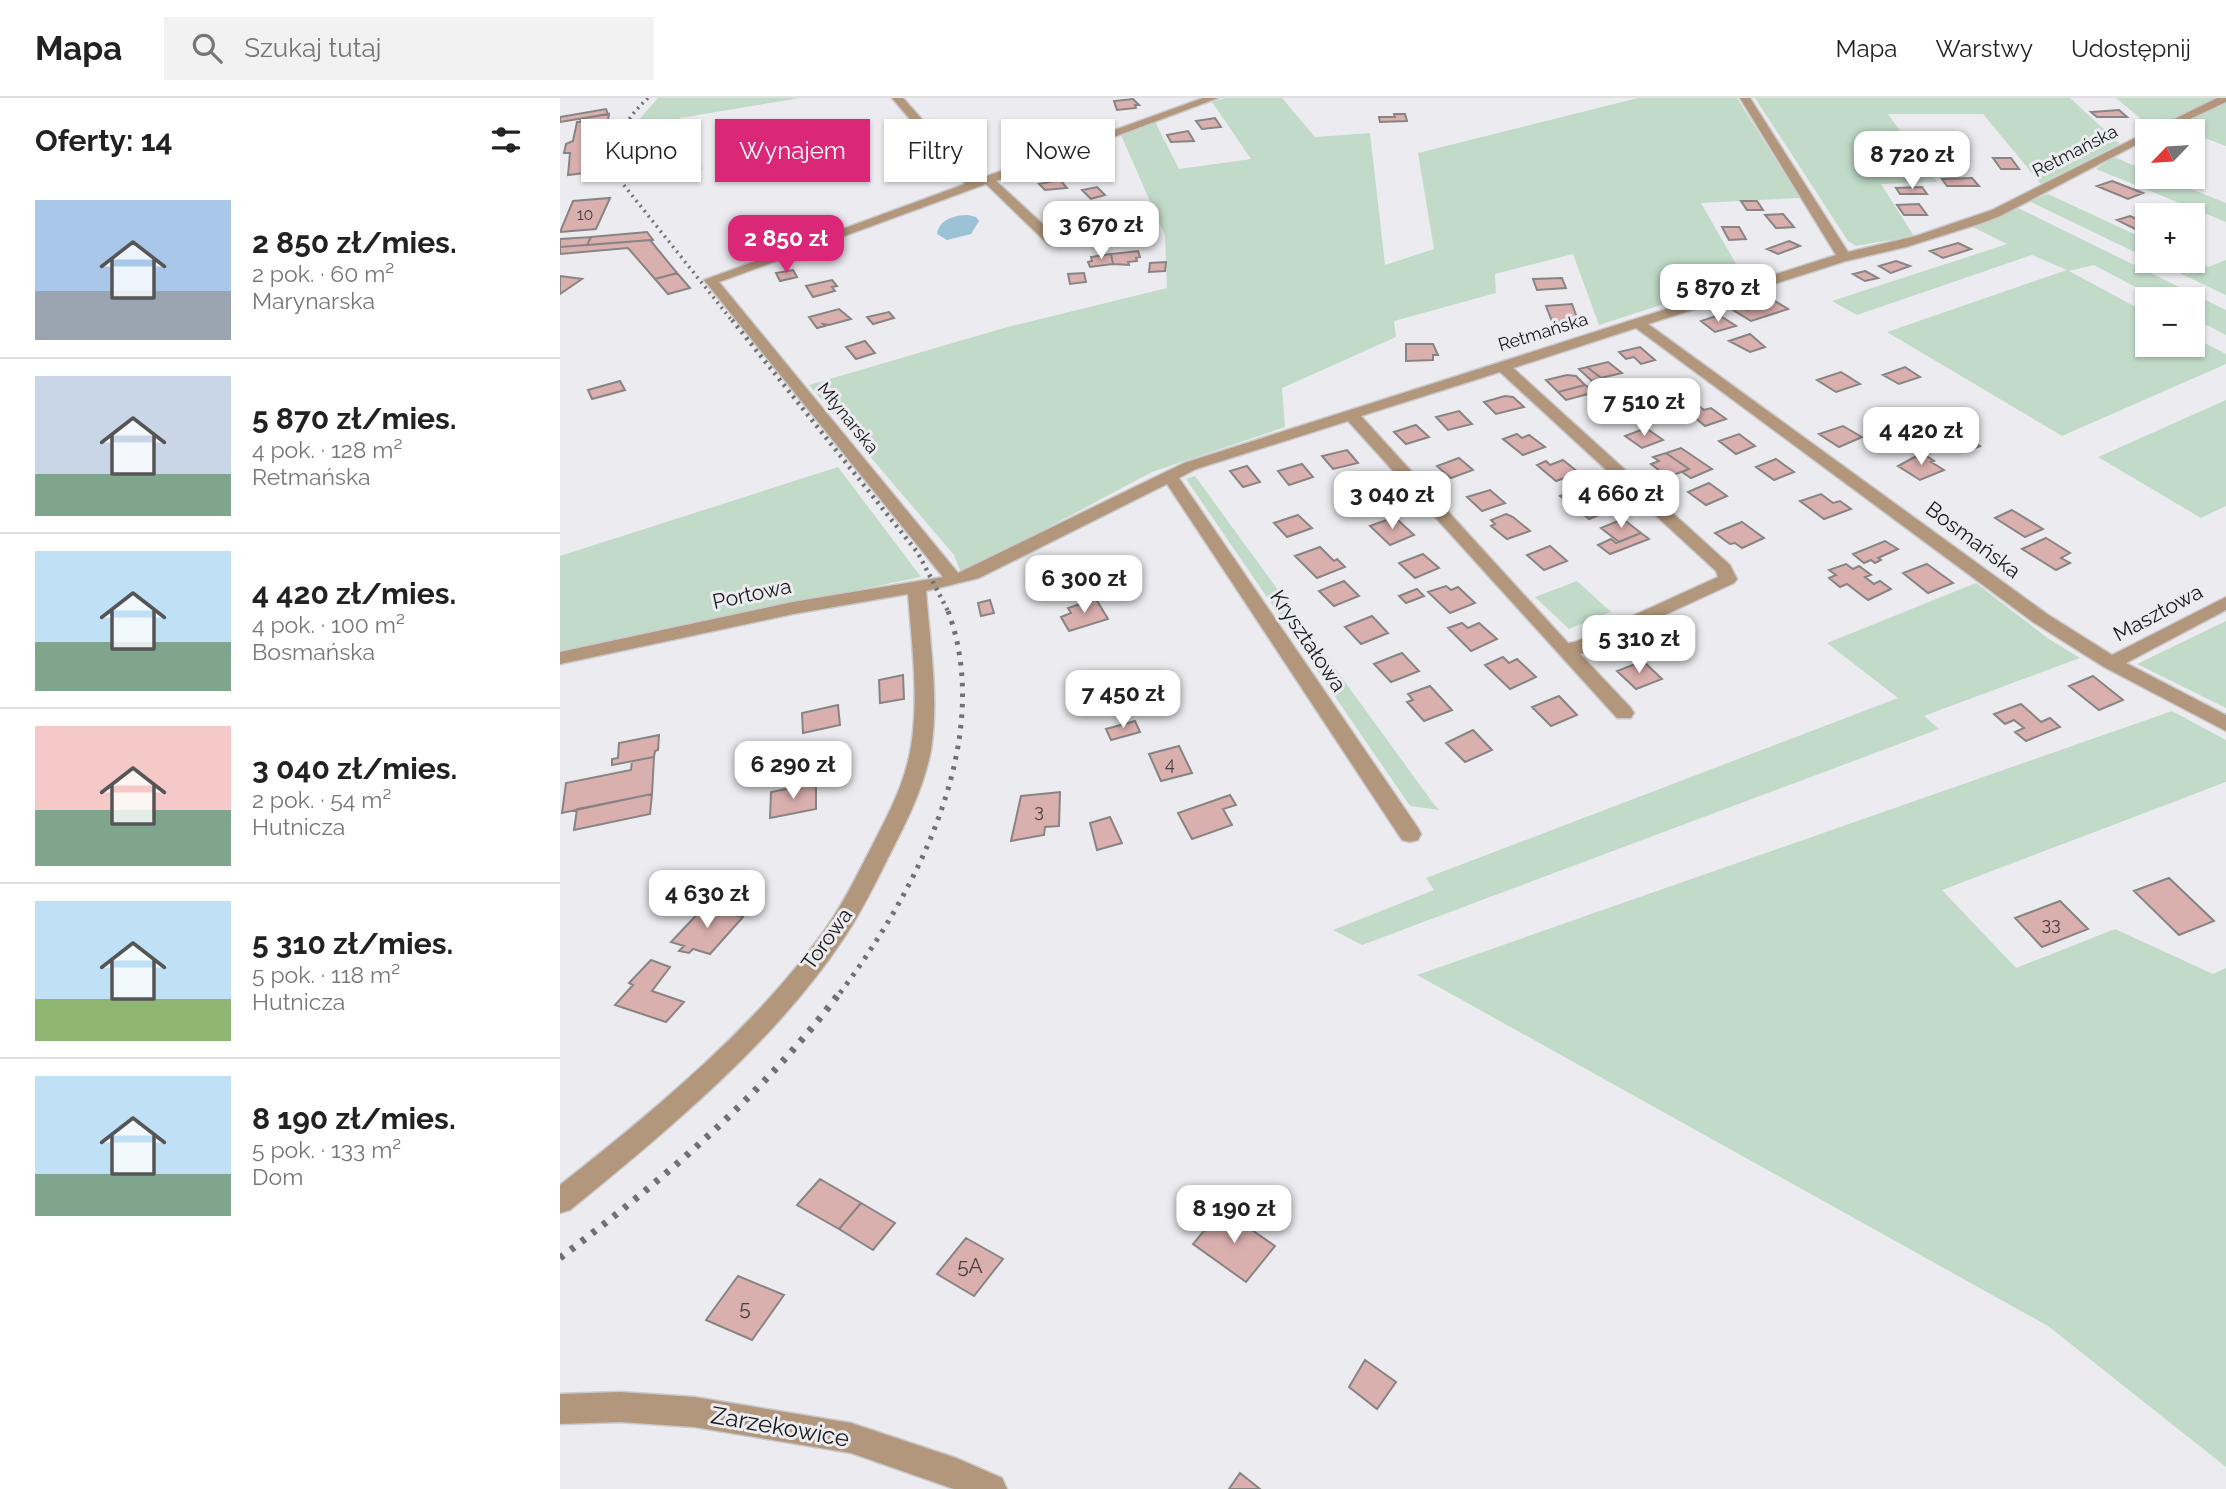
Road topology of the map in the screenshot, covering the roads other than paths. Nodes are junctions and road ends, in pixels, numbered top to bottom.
1 (897, 98) edge
2 (1213, 98) edge
3 (1745, 98) edge
4 (2226, 98) edge
5 (2181, 119) edge
6 (2135, 141) edge
7 (989, 180) junction
8 (975, 185) junction
9 (1054, 242) dead end
10 (1844, 257) junction
11 (1638, 323) junction
12 (1501, 365) junction
13 (1350, 414) junction
14 (1169, 475) junction
15 (954, 579) junction
16 (917, 587) junction
17 (2226, 603) edge
18 (1567, 651) junction
19 (560, 658) edge
20 (2111, 663) junction
21 (1624, 713) dead end
22 (2226, 724) edge
23 (1410, 834) dead end
24 (560, 1201) edge
25 (560, 1409) edge
26 (991, 1489) edge

1 - 8 street
2 - 7 street
3 - 10 street
4 - 5 street
6 - 10 street, Retmańska
7 - 8 street
7 - 9 street
8 - 15 street, Młynarska
10 - 11 street, Retmańska
11 - 12 street, Retmańska
11 - 20 street, Bosmańska
12 - 13 street, Retmańska
12 - 18 street
13 - 14 street, Retmańska
13 - 18 street
14 - 15 street, Retmańska
14 - 23 street, Kryształowa
15 - 16 street, Portowa
16 - 19 street, Portowa
16 - 24 street, Torowa
17 - 20 street, Masztowa
18 - 21 street
20 - 22 street, Bosmańska
25 - 26 street, Zarzekowice

